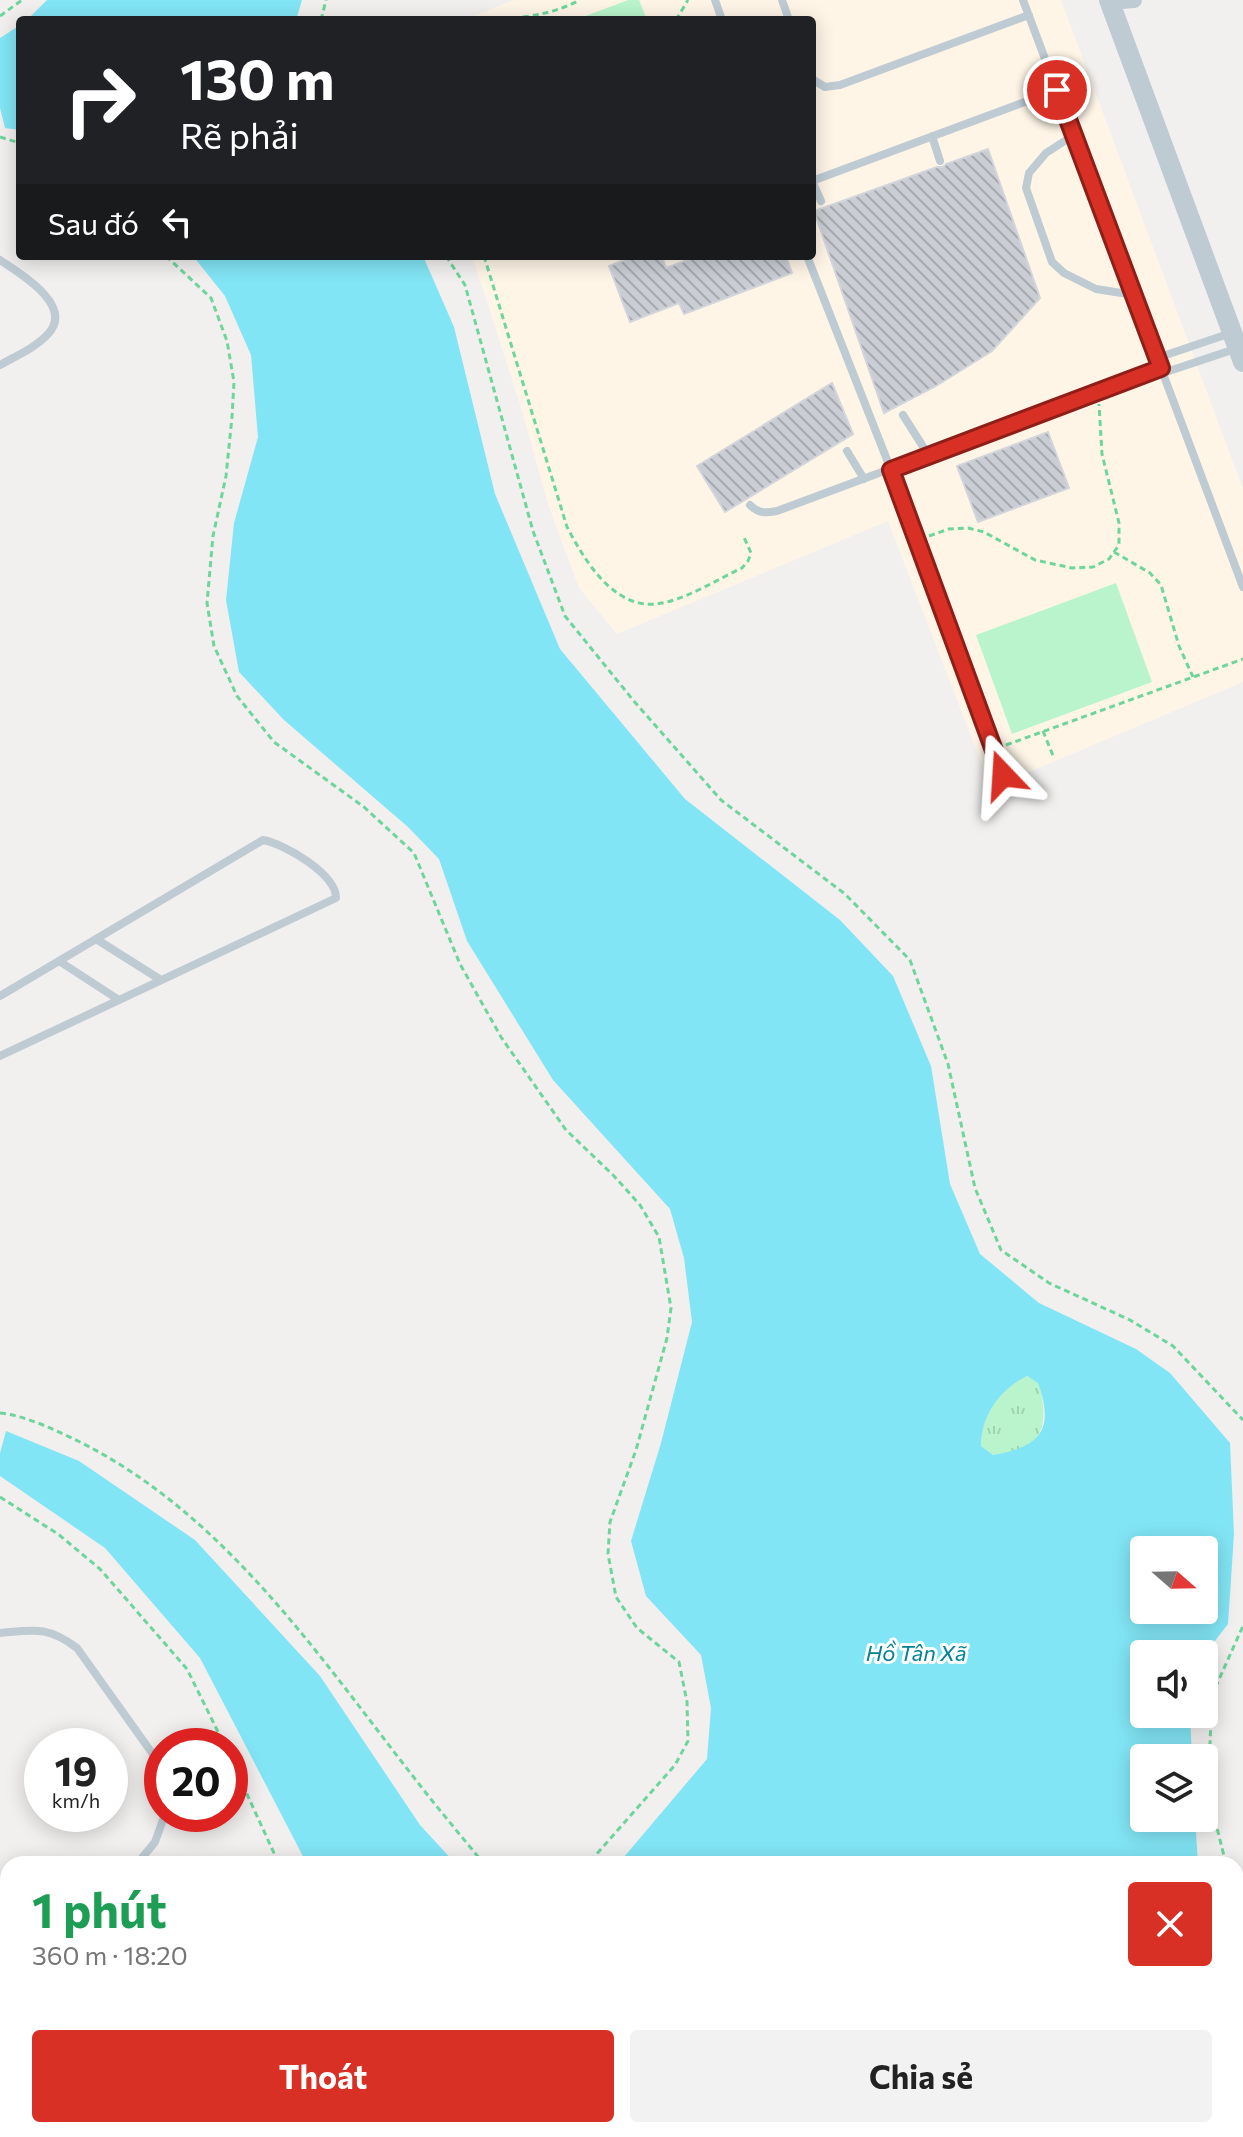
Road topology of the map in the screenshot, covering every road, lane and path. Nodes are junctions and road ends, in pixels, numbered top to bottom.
1 (22, 0) edge
2 (580, 0) edge
3 (1023, 0) edge
4 (1134, 0) edge
5 (1109, 1) edge
6 (1029, 15) junction
7 (0, 16) edge
8 (539, 16) edge
9 (816, 81) edge
10 (1057, 90) junction
11 (1074, 135) junction
12 (932, 136) junction
13 (940, 161) dead end
14 (816, 180) edge
15 (816, 190) edge
16 (821, 201) dead end
17 (0, 260) edge
18 (170, 260) edge
19 (449, 260) edge
20 (485, 260) edge
21 (809, 260) edge
22 (1134, 295) junction
23 (1237, 347) edge
24 (1157, 358) junction
25 (0, 365) edge
26 (1162, 371) junction
27 (1099, 404) dead end
28 (903, 415) dead end
29 (847, 451) dead end
30 (929, 456) junction
31 (891, 470) junction
32 (864, 479) junction
33 (750, 505) dead end
34 (743, 535) dead end
35 (929, 536) dead end
36 (1114, 552) junction
37 (1243, 587) edge
38 (1243, 659) edge
39 (1193, 677) junction
40 (1043, 731) junction
41 (1006, 745) dead end
42 (1054, 758) dead end
43 (1003, 775) dead end
44 (96, 939) junction
45 (59, 961) junction
46 (161, 980) junction
47 (0, 996) edge
48 (119, 1000) junction
49 (0, 1056) edge
50 (0, 1413) edge
51 (1243, 1420) edge
52 (0, 1497) edge
53 (1243, 1626) edge
54 (0, 1633) edge
55 (216, 1728) edge
56 (144, 1742) edge
57 (248, 1796) edge
58 (159, 1832) edge
59 (144, 1856) edge
60 (275, 1856) edge
61 (477, 1856) edge
62 (595, 1856) edge
63 (1224, 1856) edge

1 - 7 path
2 - 8 path
3 - 6 lane
4 - 5 street
5 - 23 street
6 - 9 lane
6 - 10 lane
10 - 11 lane
10 - 12 lane
11 - 22 lane
11 - 22 lane
12 - 13 lane
12 - 14 lane
15 - 16 lane
17 - 25 lane
18 - 62 path
19 - 51 path
20 - 34 path
21 - 31 lane
22 - 24 lane
23 - 24 lane
23 - 26 lane
24 - 26 lane
26 - 30 lane
26 - 37 lane
27 - 36 path
28 - 30 lane
29 - 32 lane
30 - 31 lane
31 - 32 lane
31 - 43 lane
32 - 33 lane
35 - 36 path
36 - 39 path
38 - 39 path
39 - 40 path
40 - 41 path
40 - 42 path
44 - 45 lane
44 - 46 lane
44 - 46 lane
45 - 47 lane
45 - 48 lane
46 - 48 lane
48 - 49 lane
50 - 61 path
52 - 55 path
53 - 63 path
54 - 56 lane
57 - 60 path
58 - 59 lane

